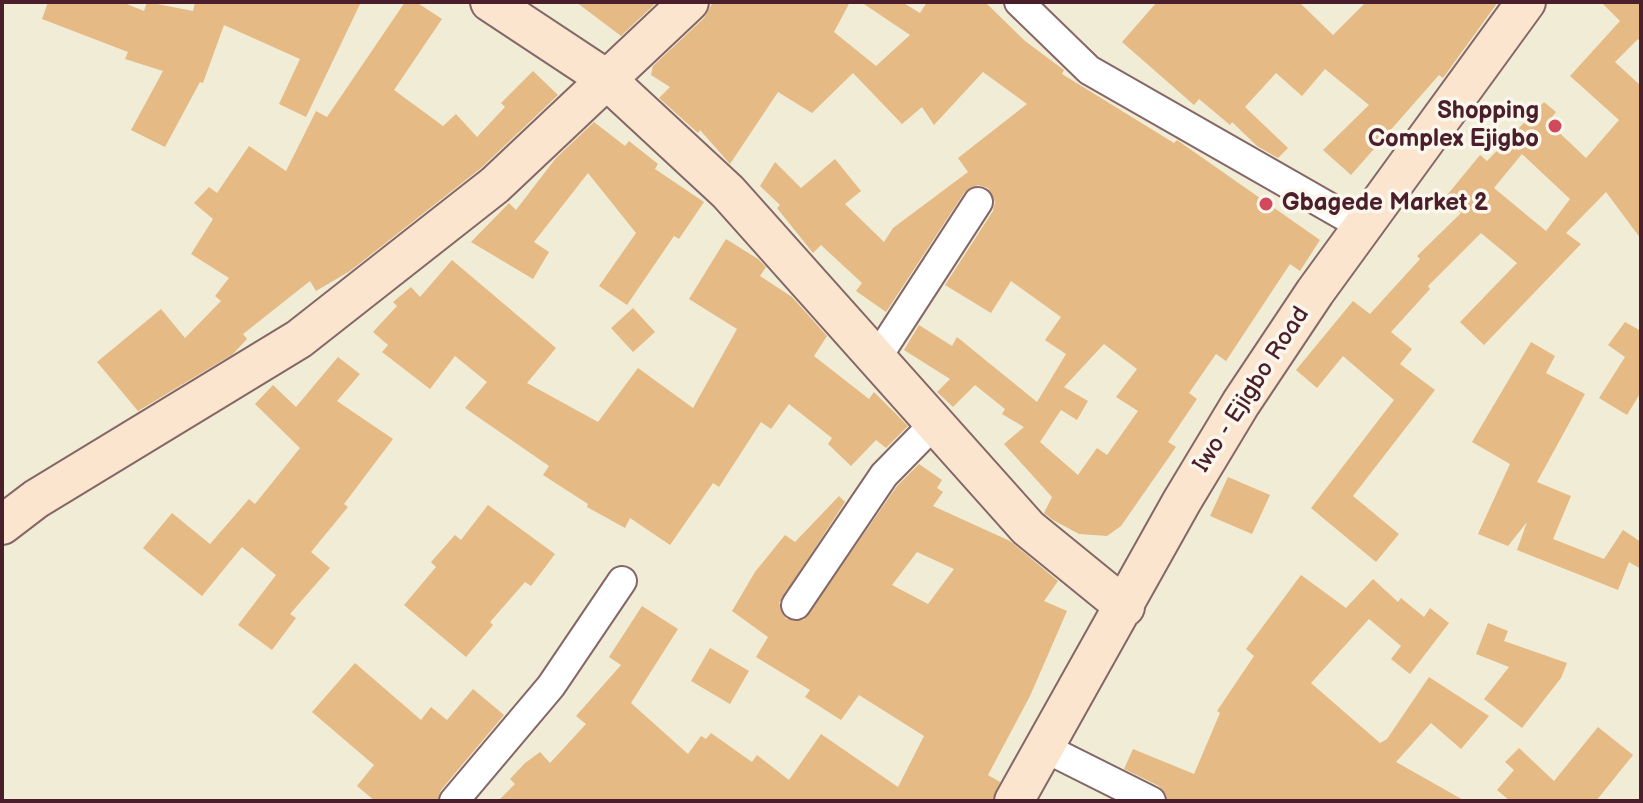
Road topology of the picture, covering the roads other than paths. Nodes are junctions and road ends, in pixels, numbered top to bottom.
1 (490, 2) edge
2 (689, 2) edge
3 (1019, 2) edge
4 (1526, 2) edge
5 (605, 78) junction
6 (978, 202) dead end
7 (1362, 226) junction
8 (878, 356) junction
9 (935, 423) junction
10 (2, 525) edge
11 (622, 581) dead end
12 (796, 605) dead end
13 (1125, 607) junction
14 (1045, 748) junction
15 (454, 801) edge
16 (1014, 801) edge
17 (1151, 801) edge

1 - 5 main road
2 - 5 main road
3 - 7 street
4 - 7 main road, Iwo - Ejigbo Road
5 - 8 main road
5 - 10 main road
6 - 8 street
7 - 13 main road, Iwo - Ejigbo Road
8 - 9 main road
9 - 12 street
9 - 13 main road
11 - 15 street
13 - 14 main road, Iwo - Ejigbo Road
14 - 16 main road, Iwo - Ejigbo Road
14 - 17 street

